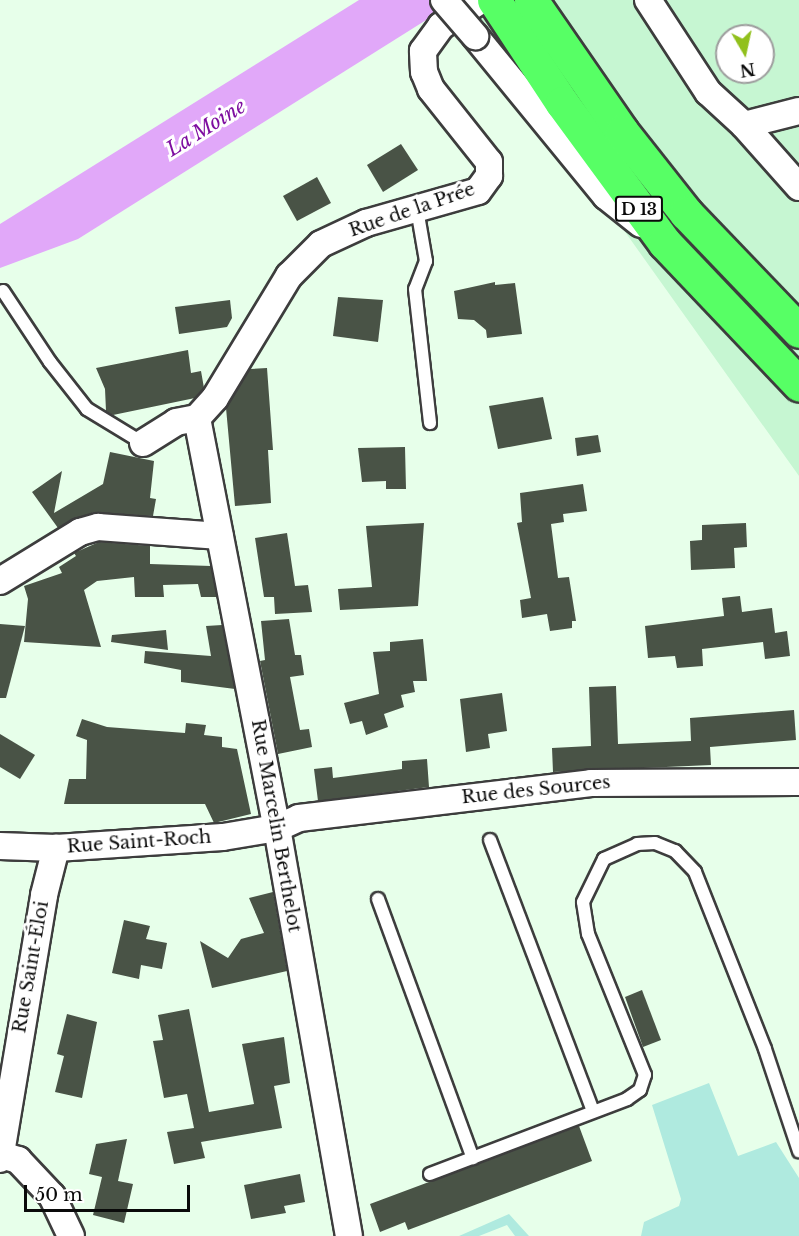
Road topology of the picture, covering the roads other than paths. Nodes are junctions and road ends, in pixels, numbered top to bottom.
1 (444, 0) edge
2 (648, 0) edge
3 (503, 4) edge
4 (799, 111) edge
5 (744, 125) junction
6 (799, 187) edge
7 (417, 208) junction
8 (665, 243) junction
9 (3, 291) dead end
10 (799, 331) edge
11 (799, 384) edge
12 (197, 418) junction
13 (430, 423) dead end
14 (142, 443) joint
15 (220, 536) junction
16 (0, 581) edge
17 (799, 782) edge
18 (277, 828) junction
19 (490, 840) dead end
20 (0, 846) edge
21 (56, 848) junction
22 (378, 899) dead end
23 (593, 1111) junction
24 (797, 1145) edge
25 (0, 1157) edge
26 (472, 1158) junction
27 (430, 1174) dead end
28 (71, 1236) edge
29 (349, 1236) edge

1 - 8 street, bridge
2 - 5 street
3 - 7 street, Rue de la Prée
3 - 8 main road, D 13
3 - 10 main road, D 13
4 - 5 street
5 - 6 street
7 - 12 street, Rue de la Prée
7 - 13 lane
8 - 11 main road, D 13
9 - 14 lane
12 - 14 street
12 - 15 street, Rue Marcelin Berthelot
15 - 16 street
15 - 18 street, Rue Marcelin Berthelot
17 - 18 street, Rue des Sources
18 - 21 street, Rue Saint-Roch
18 - 29 street, Rue Marcelin Berthelot
19 - 23 lane
20 - 21 street, Rue Saint-Roch
21 - 25 street, Rue Saint-Éloi
22 - 26 lane
23 - 24 lane
23 - 26 lane
25 - 28 street
26 - 27 lane

